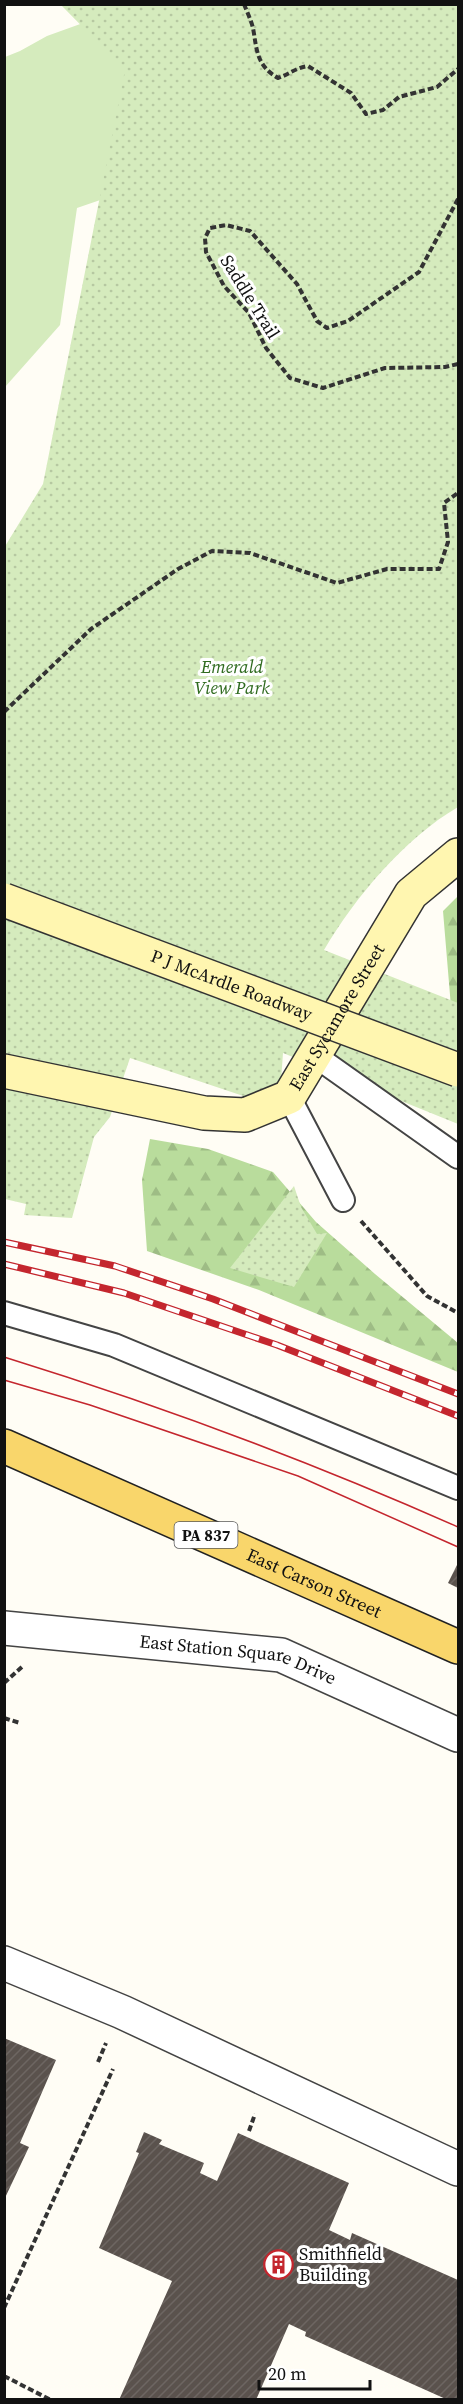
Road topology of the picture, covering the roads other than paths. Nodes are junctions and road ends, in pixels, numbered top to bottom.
1 (459, 855) edge
2 (4, 900) edge
3 (315, 1055) junction
4 (459, 1070) edge
5 (4, 1071) edge
6 (289, 1097) junction
7 (459, 1157) edge
8 (343, 1200) road end
9 (4, 1313) edge
10 (4, 1446) edge
11 (459, 1488) edge
12 (4, 1628) edge
13 (459, 1647) edge
14 (459, 1735) edge
15 (4, 1963) edge
16 (459, 2169) edge

1 - 3 street, East Sycamore Street
2 - 4 street, P J McArdle Roadway, bridge
3 - 6 street, East Sycamore Street
3 - 7 lane
5 - 6 street, East Sycamore Street
6 - 8 lane
9 - 11 lane
10 - 13 main road, East Carson Street / PA 837
12 - 14 street, East Station Square Drive
15 - 16 street

